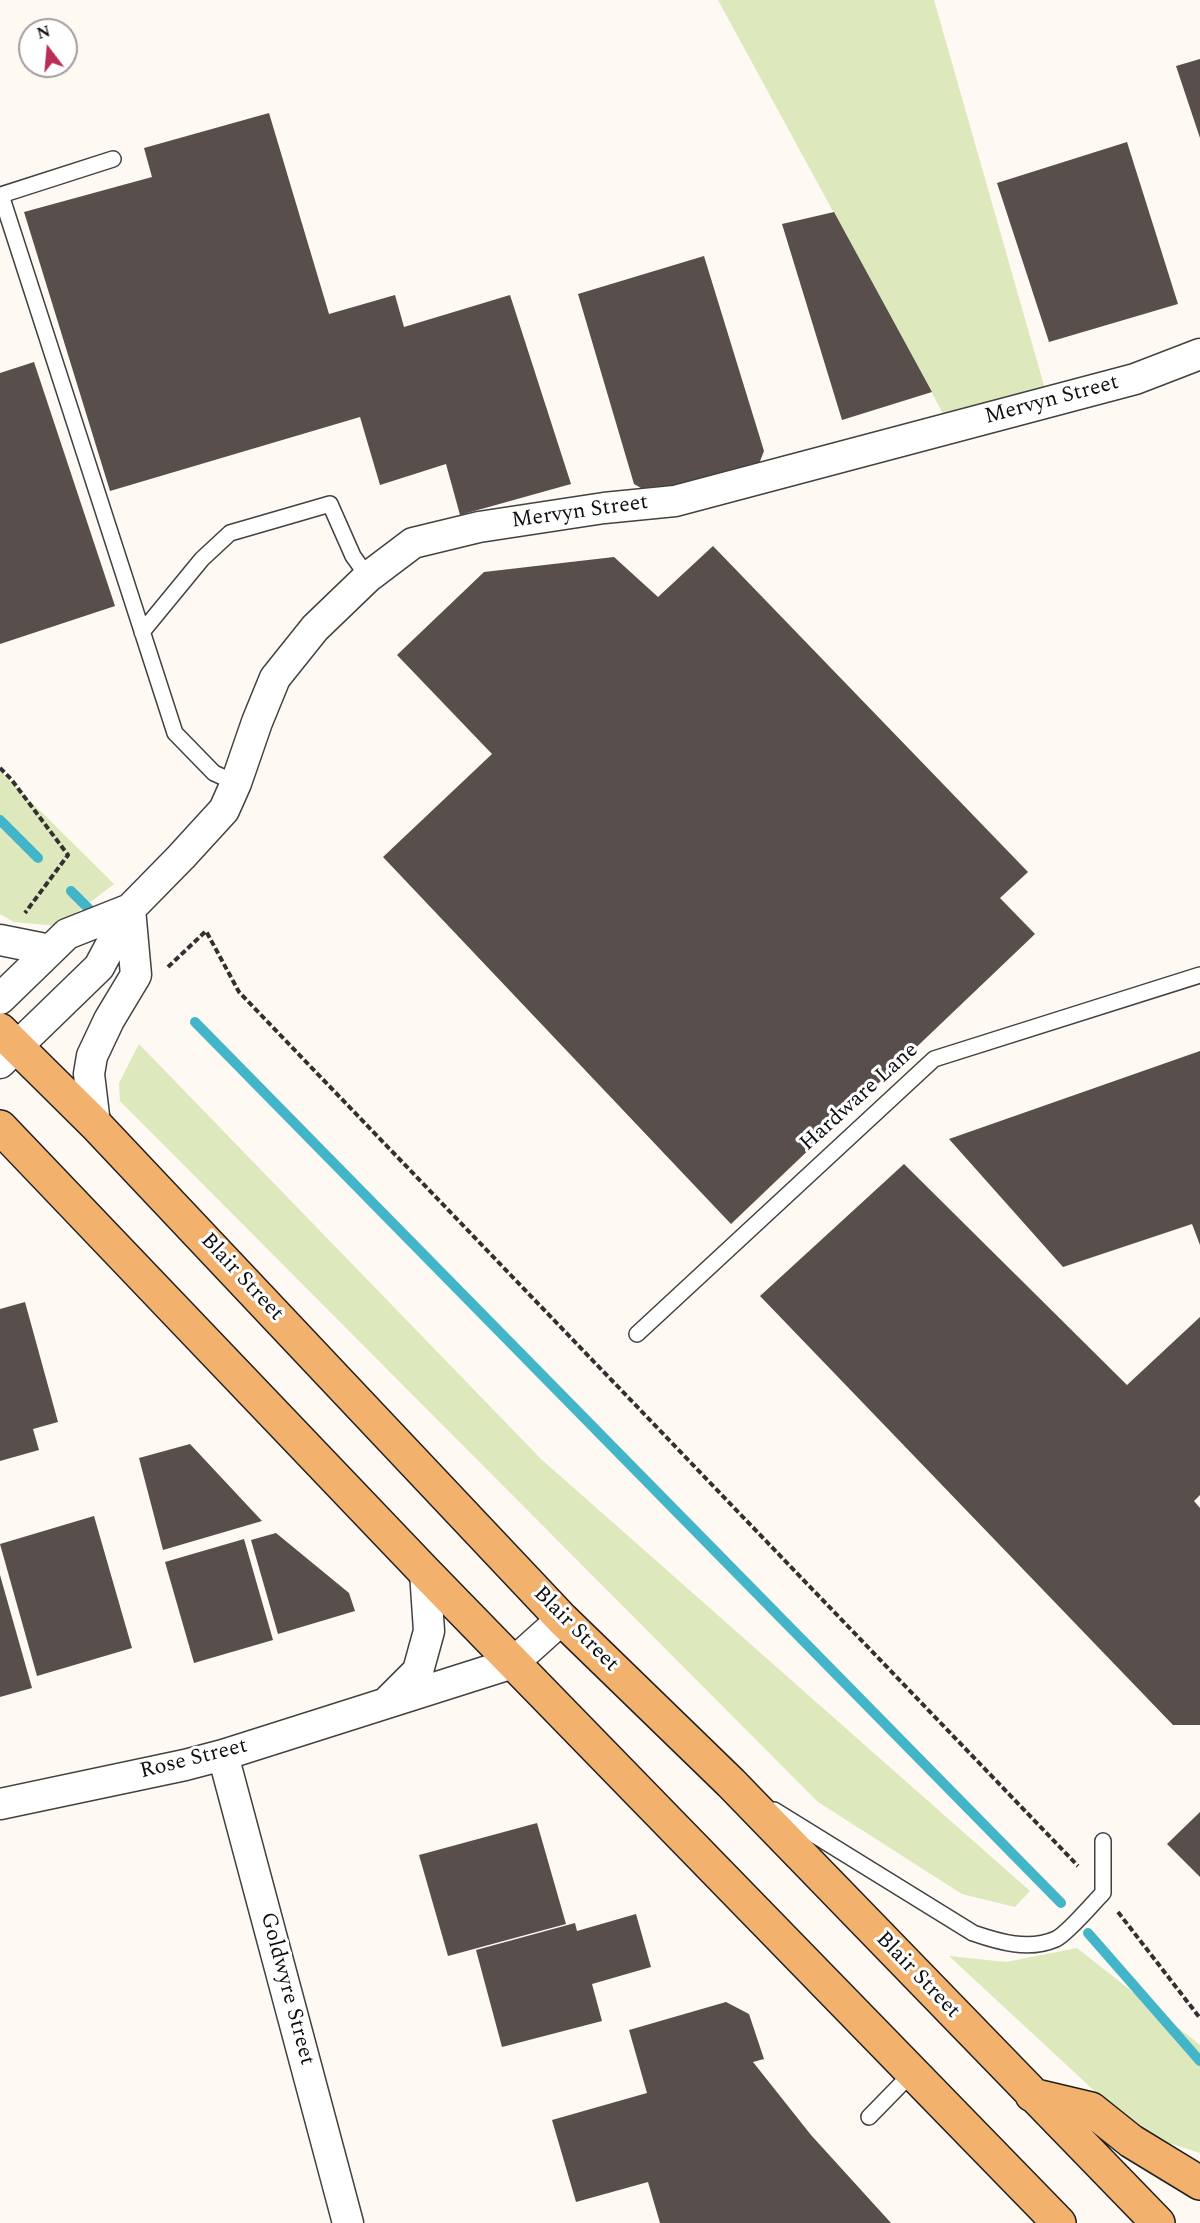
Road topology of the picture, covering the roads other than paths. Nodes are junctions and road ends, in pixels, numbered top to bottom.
1 (113, 159) dead end
2 (1200, 354) edge
3 (368, 577) junction
4 (142, 632) junction
5 (236, 783) junction
6 (130, 909) junction
7 (0, 940) edge
8 (50, 950) junction
9 (1200, 975) edge
10 (0, 999) edge
11 (6, 1047) edge
12 (95, 1124) junction
13 (0, 1127) edge
14 (637, 1334) dead end
15 (425, 1572) junction
16 (561, 1619) junction
17 (513, 1663) junction
18 (385, 1704) junction
19 (223, 1755) junction
20 (730, 1783) junction
21 (0, 1804) edge
22 (1102, 1841) dead end
23 (912, 2073) junction
24 (1032, 2095) junction
25 (869, 2117) dead end
26 (1200, 2183) edge
27 (348, 2223) edge
28 (1059, 2223) edge
29 (1158, 2223) edge

1 - 4 lane
2 - 3 street, Mervyn Street
3 - 4 lane
3 - 5 street, Mervyn Street
4 - 5 lane
5 - 6 street, Mervyn Street
6 - 8 street, Mervyn Street
6 - 11 street, Mervyn Street
6 - 12 street
7 - 8 street
8 - 10 street, Mervyn Street
9 - 14 lane, Hardware Lane
11 - 12 main road, Blair Street
12 - 16 main road, Blair Street
13 - 15 main road
15 - 17 main road
15 - 18 street, Rose Street
16 - 17 street, Rose Street
16 - 20 main road, Blair Street
17 - 18 street, Rose Street
17 - 23 main road
18 - 19 street, Rose Street
19 - 21 street, Rose Street
19 - 27 street, Goldwyre Street
20 - 22 lane
20 - 24 main road, Blair Street
23 - 25 lane
23 - 28 main road
24 - 26 main road
24 - 29 main road, Blair Street

